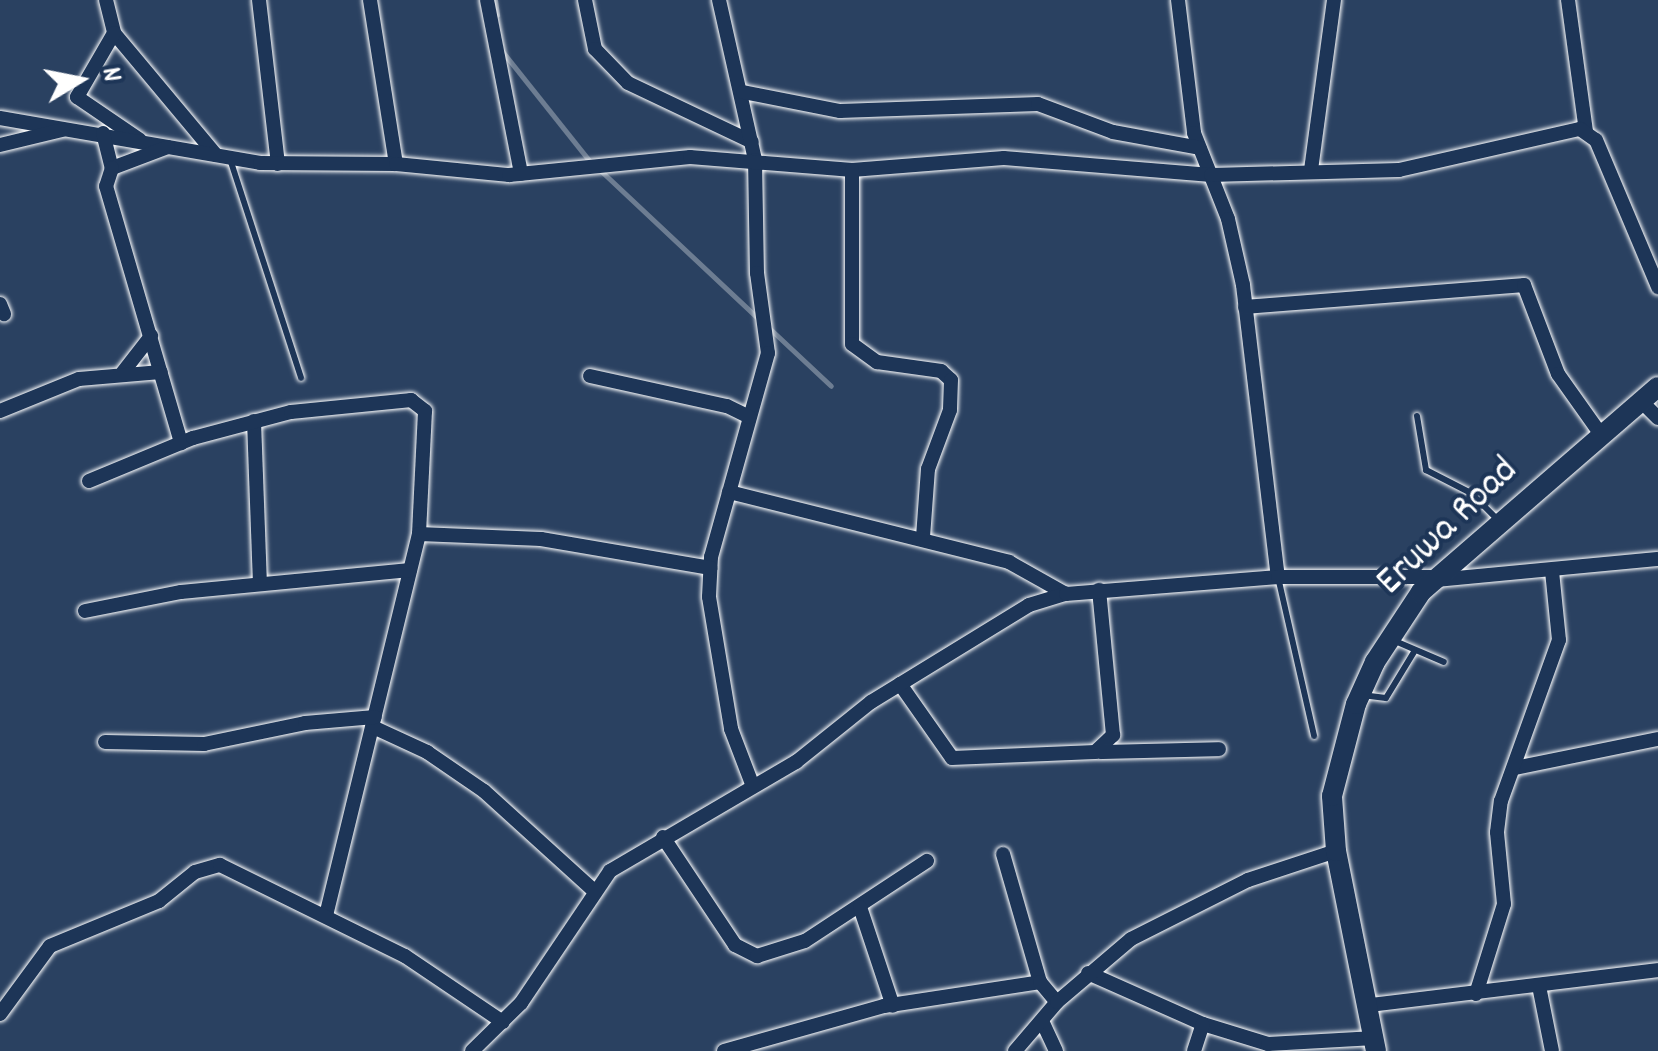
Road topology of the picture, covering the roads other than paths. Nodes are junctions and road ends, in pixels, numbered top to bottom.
1 (106, 0) edge
2 (258, 0) edge
3 (370, 0) edge
4 (487, 0) edge
5 (585, 0) edge
6 (719, 0) edge
7 (1178, 0) edge
8 (1334, 0) edge
9 (1568, 0) edge
10 (114, 33) junction
11 (743, 92) junction
12 (0, 118) edge
13 (68, 129) junction
14 (1586, 131) junction
15 (103, 134) junction
16 (140, 140) junction
17 (752, 142) junction
18 (0, 145) edge
19 (169, 146) junction
20 (1200, 148) junction
21 (223, 156) junction
22 (755, 160) junction
23 (278, 164) junction
24 (396, 164) junction
25 (112, 168) junction
26 (852, 170) junction
27 (1311, 170) junction
28 (521, 174) junction
29 (1211, 175) junction
30 (1658, 287) edge
31 (1246, 307) junction
32 (151, 336) junction
33 (123, 372) junction
34 (161, 372) junction
35 (590, 376) dead end
36 (301, 378) dead end
37 (1650, 394) edge
38 (0, 410) edge
39 (1417, 416) dead end
40 (750, 417) junction
41 (1658, 418) edge
42 (254, 420) junction
43 (1602, 436) junction
44 (181, 443) junction
45 (89, 480) dead end
46 (729, 492) junction
47 (1500, 522) junction
48 (419, 534) junction
49 (924, 537) junction
50 (1658, 558) edge
51 (711, 568) junction
52 (410, 570) junction
53 (1552, 572) junction
54 (1278, 577) junction
55 (1435, 579) junction
56 (260, 582) junction
57 (1099, 590) junction
58 (1066, 594) junction
59 (85, 612) dead end
60 (1389, 638) junction
61 (1414, 652) junction
62 (1444, 662) dead end
63 (900, 684) junction
64 (1360, 694) junction
65 (374, 722) junction
66 (1314, 736) dead end
67 (1658, 739) edge
68 (105, 742) dead end
69 (1220, 748) dead end
70 (1095, 752) junction
71 (1515, 768) junction
72 (752, 784) junction
73 (662, 837) junction
74 (1336, 850) junction
75 (1003, 854) dead end
76 (927, 861) dead end
77 (593, 890) junction
78 (860, 907) junction
79 (326, 914) junction
80 (1658, 970) edge
81 (1088, 973) junction
82 (1040, 982) junction
83 (1539, 986) junction
84 (1476, 994) junction
85 (1057, 1002) junction
86 (1370, 1005) junction
87 (893, 1006) junction
88 (0, 1014) edge
89 (503, 1022) junction
90 (1042, 1022) junction
91 (1203, 1024) junction
92 (1376, 1045) edge
93 (472, 1051) edge
94 (724, 1051) edge
95 (1014, 1051) edge
96 (1056, 1051) edge
97 (1194, 1051) edge
98 (1552, 1051) edge

1 - 10 street
2 - 23 street
3 - 24 street
4 - 28 street
5 - 17 street
6 - 11 street
7 - 20 street
8 - 27 street
9 - 14 street
10 - 16 street
10 - 21 street
11 - 17 street
11 - 20 street
12 - 13 street
13 - 15 street
13 - 18 street
14 - 27 street
14 - 30 street
15 - 16 street
15 - 25 street
16 - 19 street
17 - 22 street
19 - 21 street
19 - 25 street
20 - 29 street
21 - 23 street
21 - 36 lane
22 - 26 street
22 - 28 street
22 - 40 street
23 - 24 street
24 - 28 street
25 - 32 street
26 - 29 street
26 - 49 street
27 - 29 street
29 - 31 street
31 - 43 street
31 - 54 street
32 - 33 street
32 - 34 street
33 - 34 street
33 - 38 street
34 - 44 street
35 - 40 street
37 - 41 street
37 - 43 main road, Eruwa Road
39 - 47 lane
40 - 46 street
42 - 44 street
42 - 48 street
42 - 56 street
43 - 47 main road, Eruwa Road
44 - 45 street
46 - 49 street
46 - 51 street
47 - 55 main road, Eruwa Road
48 - 51 street
48 - 52 street
49 - 58 street
50 - 53 street
51 - 72 street
52 - 56 street
52 - 65 street
53 - 55 street
53 - 71 street
54 - 55 street
54 - 57 street
54 - 66 lane
55 - 60 main road, Eruwa Road
56 - 59 street
57 - 58 street
57 - 70 street
58 - 63 street
60 - 61 lane
60 - 64 main road, Eruwa Road
61 - 62 lane
61 - 64 lane
63 - 70 street
63 - 72 street
64 - 74 main road, Eruwa Road
65 - 68 street
65 - 77 street
65 - 79 street
67 - 71 street
69 - 70 street
71 - 84 street
72 - 73 street
73 - 77 street
73 - 78 street
74 - 81 street
74 - 86 main road, Eruwa Road
75 - 82 street
76 - 78 street
77 - 89 street
78 - 87 street
79 - 88 street
79 - 89 street
80 - 83 street
81 - 85 street
81 - 91 street
82 - 85 street
82 - 87 street
83 - 84 street
83 - 98 street
84 - 86 street
85 - 90 street
86 - 92 main road, Eruwa Road
87 - 94 street
89 - 93 street
90 - 95 street
90 - 96 street
91 - 92 street
91 - 97 street

